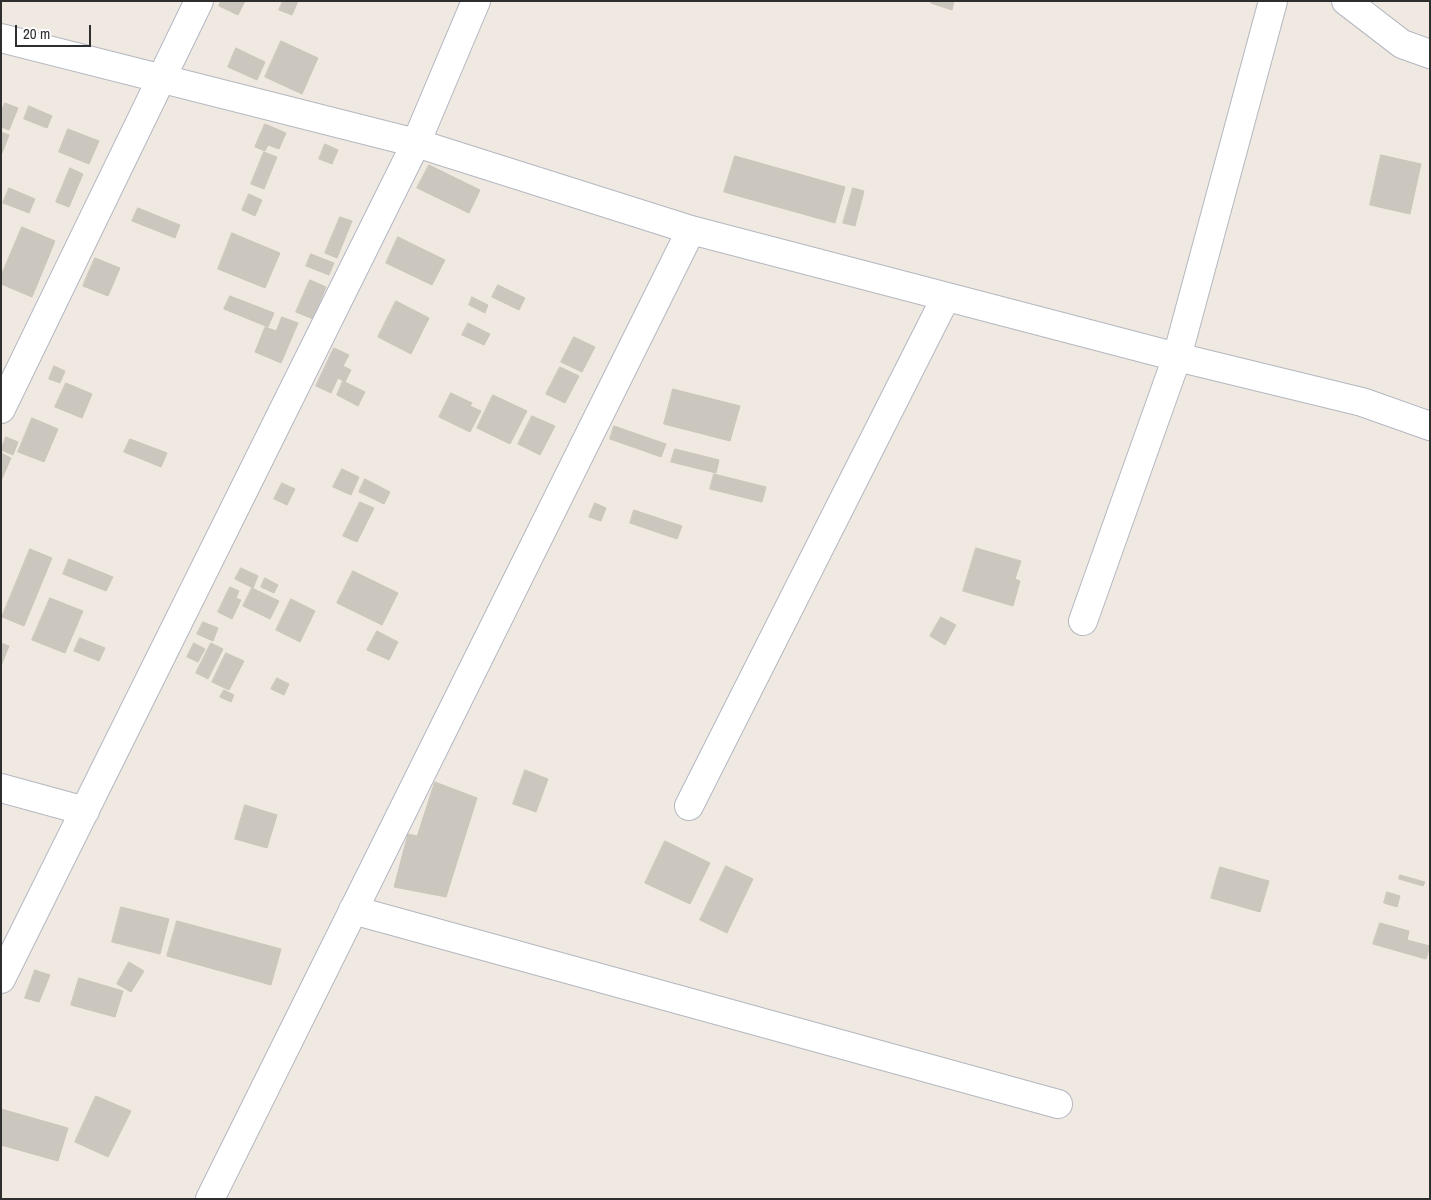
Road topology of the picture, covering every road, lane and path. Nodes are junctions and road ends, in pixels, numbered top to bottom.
1 (199, 1) edge
2 (476, 1) edge
3 (1273, 1) edge
4 (1346, 1) edge
5 (1, 38) edge
6 (1430, 54) edge
7 (162, 79) junction
8 (416, 143) junction
9 (691, 230) junction
10 (946, 297) junction
11 (1177, 357) junction
12 (1, 410) edge
13 (1430, 426) edge
14 (1083, 621) dead end
15 (1, 788) edge
16 (689, 806) dead end
17 (86, 811) junction
18 (353, 910) junction
19 (1, 979) edge
20 (1058, 1104) dead end
21 (210, 1199) edge

1 - 7 street
2 - 8 street
3 - 11 street
4 - 6 street
5 - 7 street
7 - 8 street
7 - 12 street
8 - 9 street
8 - 17 street
9 - 10 street
9 - 18 street
10 - 11 street
10 - 16 street
11 - 13 street
11 - 14 street
15 - 17 street
17 - 19 street
18 - 20 street
18 - 21 street

